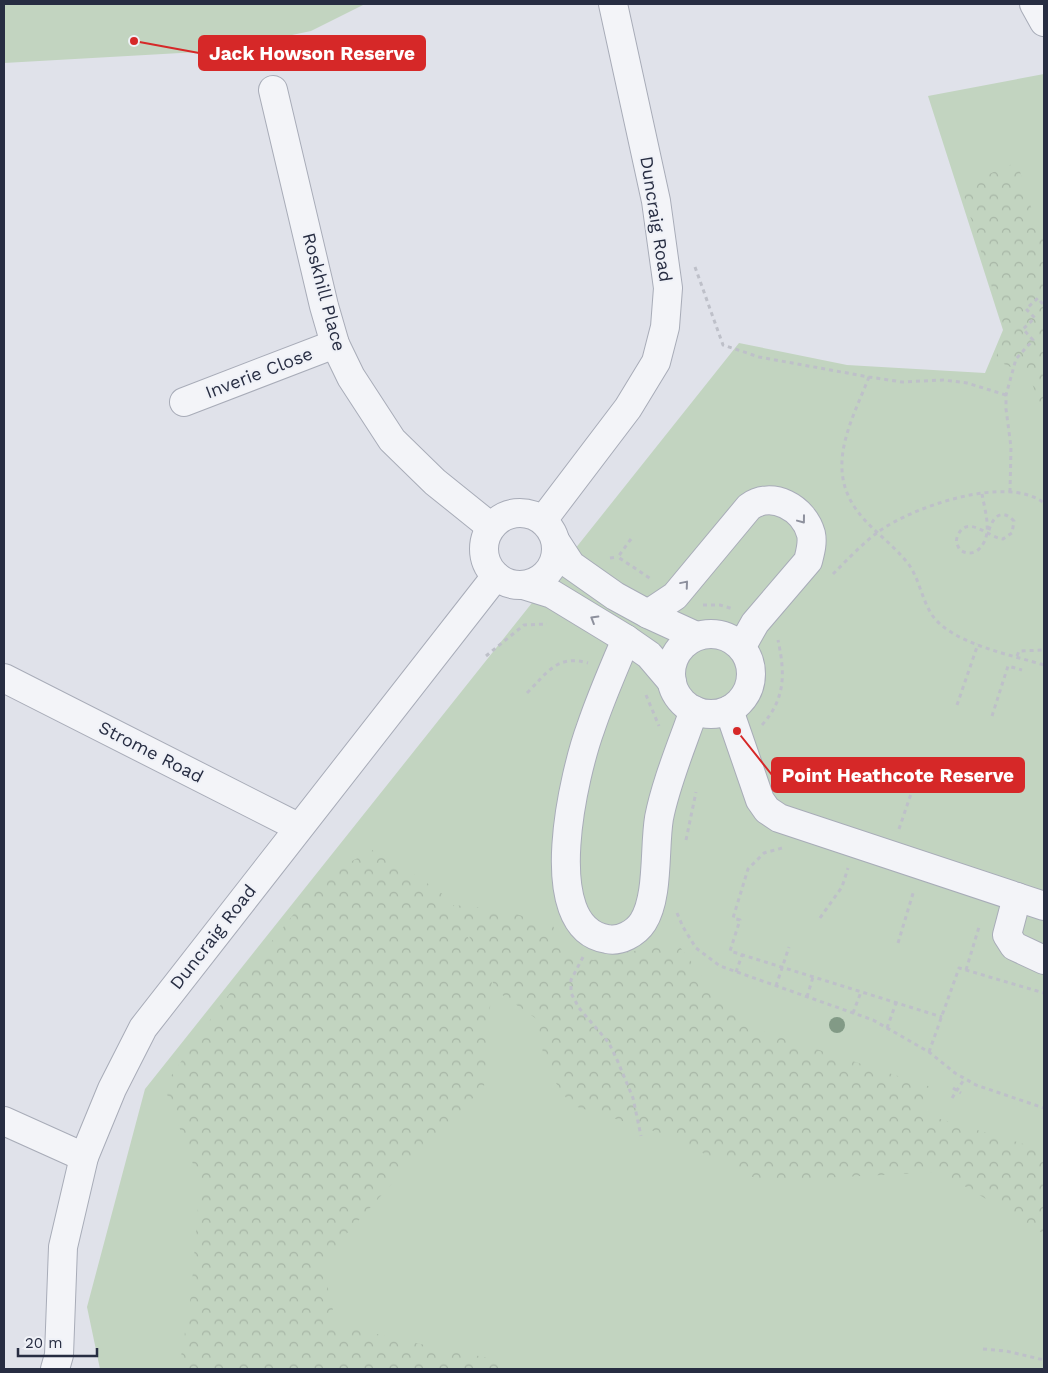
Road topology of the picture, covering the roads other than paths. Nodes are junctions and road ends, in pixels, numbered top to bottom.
1 (613, 4) edge
2 (1034, 4) edge
3 (1044, 22) edge
4 (273, 90) dead end
5 (334, 344) junction
6 (184, 402) dead end
7 (491, 527) junction
8 (549, 531) junction
9 (496, 576) junction
10 (523, 585) junction
11 (648, 614) junction
12 (696, 636) junction
13 (626, 639) junction
14 (742, 646) junction
15 (4, 678) edge
16 (672, 682) junction
17 (694, 710) junction
18 (729, 710) junction
19 (298, 827) junction
20 (1018, 897) junction
21 (1044, 906) edge
22 (1044, 960) edge
23 (4, 1121) edge
24 (84, 1157) junction
25 (60, 1365) edge

1 - 8 street, Duncraig Road
2 - 3 street
4 - 5 street, Roskhill Place
5 - 6 street, Inverie Close
5 - 7 street, Roskhill Place
7 - 8 street
7 - 9 street
8 - 10 street, Duncraig Road
8 - 11 street
9 - 10 street
9 - 19 street, Duncraig Road
13 -> 10 street
11 - 12 street
11 -> 14 street
12 - 14 street
12 - 16 street
13 - 16 street
13 - 17 street
14 - 18 street
15 - 19 street, Strome Road
16 - 17 street
17 - 18 street
18 - 20 street
19 - 24 street, Duncraig Road
20 - 21 street
20 - 22 street
23 - 24 street
24 - 25 street, Duncraig Road

